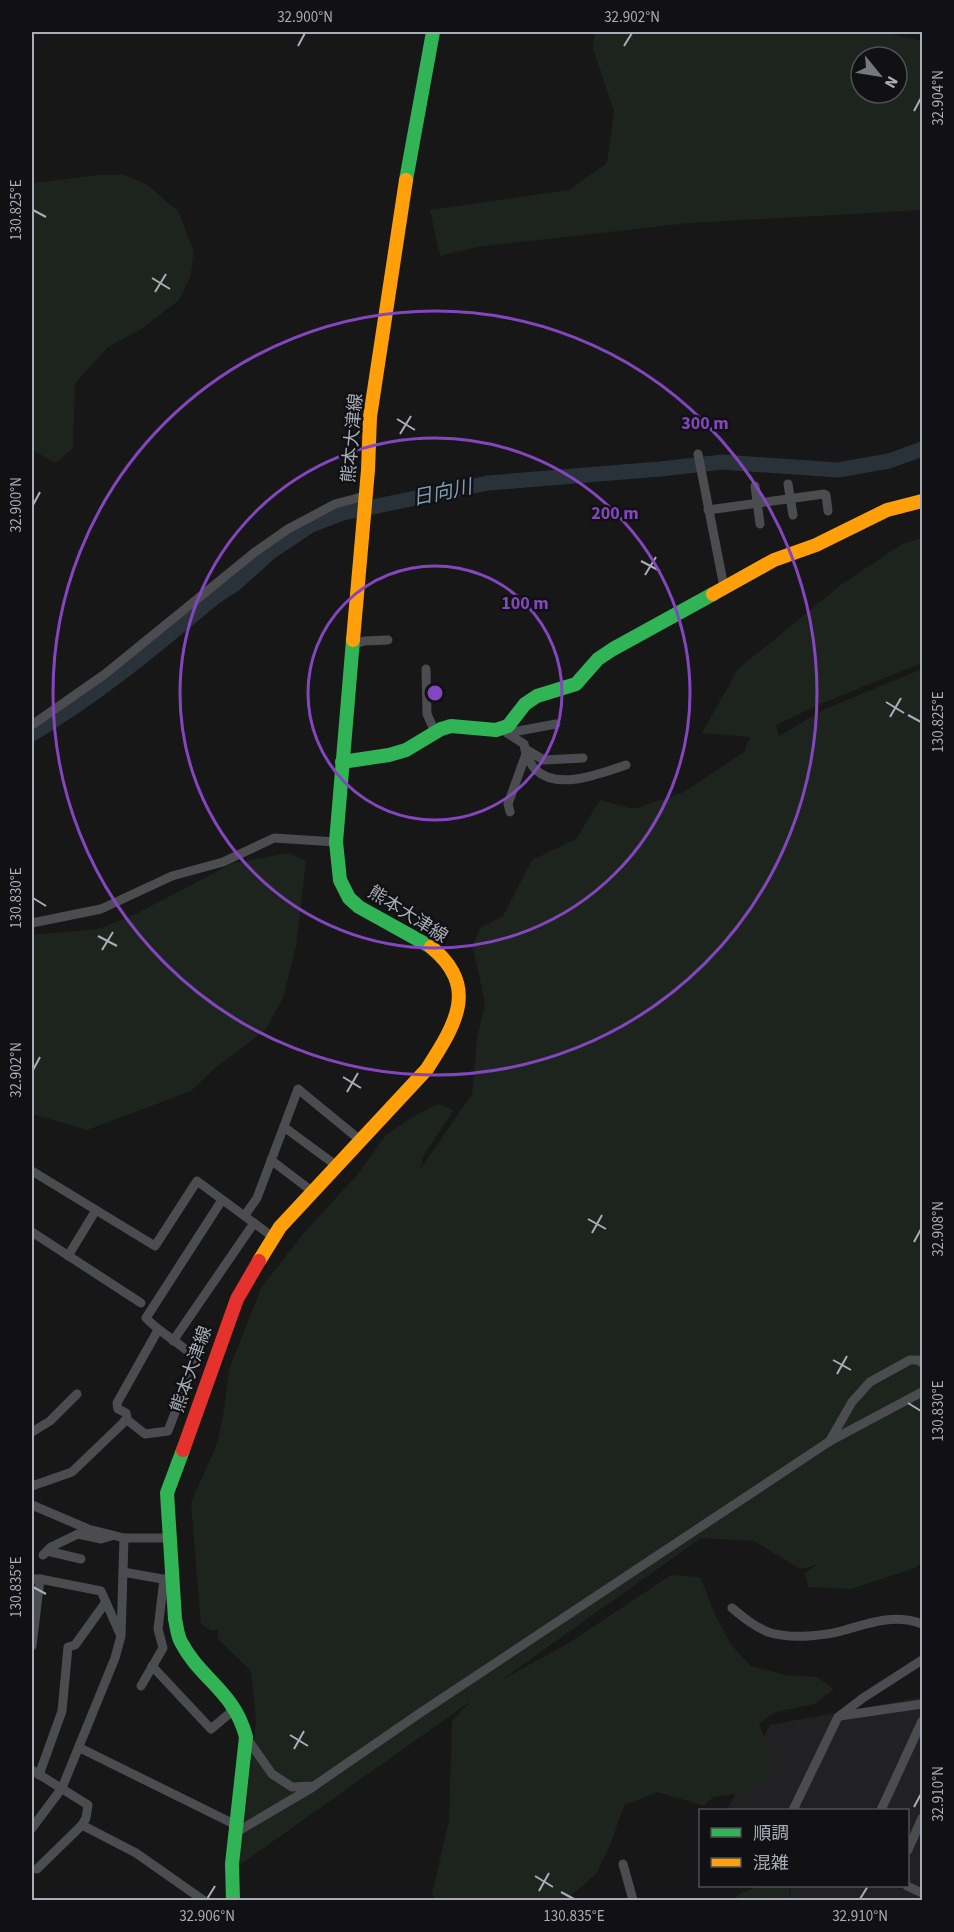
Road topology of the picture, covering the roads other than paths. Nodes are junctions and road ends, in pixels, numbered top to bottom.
1 (433, 32) edge
2 (698, 454) dead end
3 (788, 484) dead end
4 (755, 486) dead end
5 (365, 499) junction
6 (790, 499) junction
7 (922, 501) edge
8 (757, 504) junction
9 (708, 510) junction
10 (828, 511) dead end
11 (793, 515) dead end
12 (760, 524) dead end
13 (724, 587) junction
14 (388, 640) dead end
15 (352, 645) junction
16 (426, 669) dead end
17 (556, 724) dead end
18 (32, 725) edge
19 (505, 730) junction
20 (435, 732) junction
21 (525, 752) junction
22 (582, 758) dead end
23 (342, 762) junction
24 (626, 765) dead end
25 (510, 812) dead end
26 (336, 842) junction
27 (32, 923) edge
28 (284, 1127) junction
29 (360, 1140) junction
30 (271, 1160) junction
31 (337, 1166) junction
32 (32, 1171) edge
33 (313, 1192) junction
34 (222, 1200) junction
35 (96, 1210) junction
36 (245, 1215) junction
37 (254, 1223) junction
38 (32, 1233) edge
39 (273, 1237) junction
40 (68, 1256) junction
41 (141, 1303) dead end
42 (158, 1330) junction
43 (173, 1341) junction
44 (922, 1363) edge
45 (922, 1392) edge
46 (77, 1395) dead end
47 (126, 1419) junction
48 (32, 1432) edge
49 (828, 1443) junction
50 (32, 1486) edge
51 (32, 1505) edge
52 (113, 1536) junction
53 (124, 1538) junction
54 (169, 1538) junction
55 (81, 1559) dead end
56 (123, 1572) junction
57 (36, 1579) edge
58 (169, 1580) junction
59 (106, 1602) junction
60 (732, 1608) dead end
61 (922, 1623) edge
62 (121, 1636) junction
63 (32, 1646) edge
64 (922, 1660) edge
65 (152, 1666) junction
66 (141, 1686) dead end
67 (922, 1704) edge
68 (236, 1708) junction
69 (838, 1716) junction
70 (922, 1721) edge
71 (919, 1736) edge
72 (246, 1737) junction
73 (80, 1748) junction
74 (35, 1772) edge
75 (314, 1786) junction
76 (62, 1788) junction
77 (793, 1809) edge
78 (882, 1809) edge
79 (922, 1818) edge
80 (82, 1825) junction
81 (32, 1828) edge
82 (236, 1829) junction
83 (909, 1848) edge
84 (623, 1864) dead end
85 (38, 1869) dead end
86 (203, 1900) edge
87 (233, 1900) edge
88 (633, 1900) edge

1 - 5 main road, 熊本大津線
2 - 9 street
3 - 6 street
4 - 8 street
5 - 15 main road, 熊本大津線
5 - 18 street
6 - 8 street
6 - 10 street
6 - 11 street
7 - 13 main road
8 - 9 street
8 - 12 street
9 - 13 street
13 - 19 main road
14 - 15 street
15 - 23 main road, 熊本大津線
16 - 20 street
17 - 19 street
19 - 20 main road
19 - 21 street
20 - 23 main road
21 - 22 street
21 - 24 street
21 - 25 street
23 - 26 main road, 熊本大津線
26 - 27 street
26 - 29 main road, 熊本大津線
28 - 29 street
28 - 30 street
28 - 31 street
29 - 31 main road, 熊本大津線
30 - 33 street
30 - 36 street
31 - 33 main road, 熊本大津線
32 - 35 street
33 - 39 main road, 熊本大津線
34 - 35 street
34 - 36 street
34 - 42 street
35 - 40 street
36 - 37 street
37 - 39 street
37 - 43 street
38 - 40 street
39 - 54 main road, 熊本大津線
40 - 41 street
42 - 43 street
42 - 47 street
43 - 47 street
44 - 49 street
45 - 49 street
46 - 48 street
47 - 50 street
49 - 75 street
51 - 52 street
52 - 53 street
52 - 55 street
53 - 54 street
53 - 56 street
54 - 58 main road, 熊本大津線
56 - 58 street
56 - 62 street
57 - 59 street
57 - 63 street
58 - 65 street
58 - 68 main road, 熊本大津線
59 - 62 street
59 - 74 street
60 - 61 street
62 - 73 street
64 - 69 street
65 - 66 street
65 - 68 street
67 - 69 street
68 - 72 main road, 熊本大津線
69 - 77 street
70 - 71 street
71 - 78 street
72 - 75 street
72 - 82 main road, 熊本大津線
73 - 76 street
73 - 82 street
74 - 76 street
75 - 82 street
76 - 80 street
76 - 81 street
79 - 83 street
80 - 85 street
80 - 86 street
82 - 87 main road, 熊本大津線
84 - 88 street

